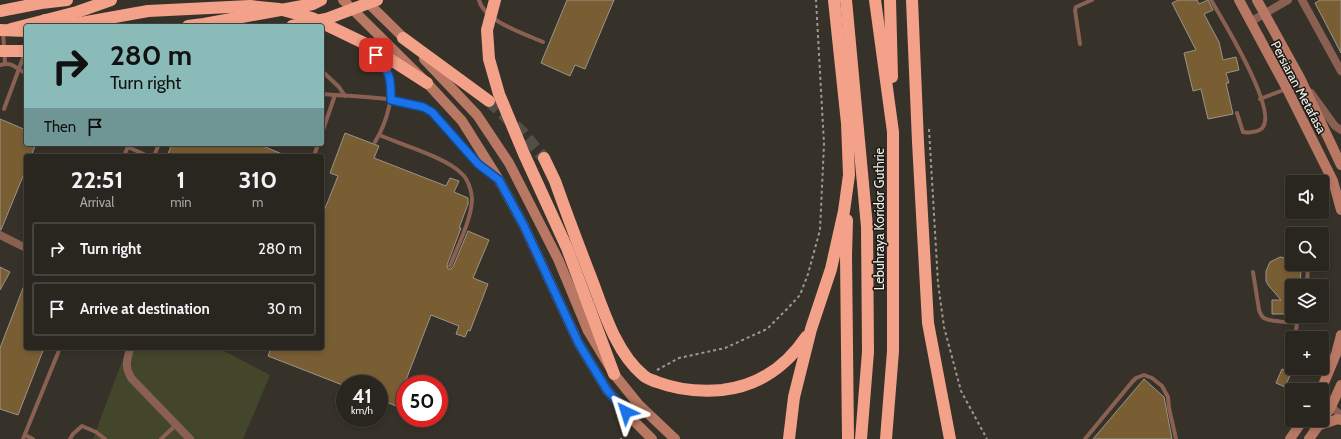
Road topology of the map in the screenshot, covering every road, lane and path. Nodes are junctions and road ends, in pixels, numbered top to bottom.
1 (67, 0) edge
2 (111, 0) edge
3 (186, 0) edge
4 (321, 0) edge
5 (343, 0) edge
6 (364, 0) edge
7 (378, 0) edge
8 (479, 0) edge
9 (495, 0) edge
10 (816, 0) edge
11 (834, 0) edge
12 (846, 0) edge
13 (875, 0) edge
14 (890, 0) edge
15 (912, 0) edge
16 (1092, 0) edge
17 (1211, 0) edge
18 (1239, 0) edge
19 (1257, 0) edge
20 (1288, 0) edge
21 (1302, 0) edge
22 (43, 1) edge
23 (0, 11) edge
24 (148, 11) junction
25 (1264, 14) junction
26 (45, 20) junction
27 (1250, 22) junction
28 (29, 24) edge
29 (82, 24) edge
30 (204, 24) edge
31 (302, 24) edge
32 (24, 25) edge
33 (1, 31) edge
34 (24, 31) edge
35 (403, 38) junction
36 (543, 42) dead end
37 (1080, 44) dead end
38 (368, 45) junction
39 (0, 51) edge
40 (24, 55) edge
41 (5, 63) junction
42 (0, 64) edge
43 (19, 71) junction
44 (1341, 71) edge
45 (24, 72) edge
46 (324, 73) edge
47 (1300, 78) junction
48 (427, 83) junction
49 (1287, 89) junction
50 (324, 94) edge
51 (335, 95) junction
52 (344, 96) junction
53 (1260, 99) junction
54 (391, 100) junction
55 (489, 101) tunnel mouth
56 (4, 109) dead end
57 (1237, 113) dead end
58 (929, 126) dead end
59 (324, 127) edge
60 (1341, 130) edge
61 (893, 132) junction
62 (379, 135) junction
63 (375, 142) dead end
64 (129, 146) edge
65 (144, 154) edge
66 (544, 158) tunnel mouth
67 (1341, 165) edge
68 (849, 175) junction
69 (499, 180) junction
70 (1341, 210) edge
71 (0, 235) edge
72 (24, 247) edge
73 (450, 266) dead end
74 (1253, 272) dead end
75 (1285, 322) edge
76 (1297, 323) edge
77 (811, 329) junction
78 (1296, 331) edge
79 (1341, 335) edge
80 (59, 350) edge
81 (130, 350) edge
82 (658, 370) dead end
83 (614, 374) junction
84 (1323, 375) edge
85 (1327, 378) junction
86 (1325, 383) edge
87 (1341, 385) edge
88 (1329, 400) edge
89 (1329, 406) edge
90 (1341, 415) edge
91 (1329, 420) edge
92 (1341, 420) edge
93 (176, 425) junction
94 (1298, 427) edge
95 (1317, 427) edge
96 (24, 437) edge
97 (33, 439) edge
98 (70, 439) edge
99 (106, 439) edge
100 (161, 439) edge
101 (190, 439) edge
102 (652, 439) edge
103 (675, 439) edge
104 (789, 439) edge
105 (848, 439) edge
106 (861, 439) edge
107 (886, 439) edge
108 (950, 439) edge
109 (987, 439) edge
110 (1085, 439) edge
111 (1176, 439) edge
112 (1290, 439) edge
113 (1309, 439) edge

1 - 22 highway
2 - 26 highway
3 - 24 highway
4 - 30 highway, bridge
5 - 48 main road
6 - 35 main road
7 - 31 highway, bridge
8 - 36 lane
9 - 83 highway, bridge
10 - 82 path
11 - 68 highway
12 - 106 highway, Lebuhraya Koridor Guthrie
13 - 61 highway, Lebuhraya Koridor Guthrie
14 - 61 highway
15 - 108 highway
16 - 37 lane
17 - 53 lane
18 - 27 main road, Persiaran Metafasa
19 - 25 main road, Persiaran Metafasa
20 - 25 street
21 - 44 street
22 - 23 highway
24 - 29 highway
24 - 38 highway
25 - 27 street
25 - 47 main road, Persiaran Metafasa
26 - 28 highway
26 - 29 highway
27 - 49 main road, Persiaran Metafasa
32 - 33 highway
33 - 34 highway, bridge
33 - 41 lane
35 - 55 highway
35 - 83 main road
38 - 48 highway
38 - 54 lane
39 - 40 highway, bridge
40 - 43 lane
41 - 42 lane
41 - 43 lane
43 - 45 lane
43 - 56 lane
46 - 52 lane
47 - 60 street
47 - 67 main road, Persiaran Metafasa
48 - 69 main road
49 - 53 lane
49 - 70 main road, Persiaran Metafasa
50 - 51 lane
51 - 52 lane
51 - 59 lane
52 - 54 lane
53 - 57 lane
54 - 62 lane
54 - 69 lane
58 - 109 path
61 - 107 highway, Lebuhraya Koridor Guthrie
62 - 63 lane
62 - 73 lane
64 - 65 lane
66 - 77 highway
68 - 77 highway
68 - 105 highway
69 - 102 main road
71 - 72 street
74 - 75 lane
76 - 78 lane
77 - 104 highway
79 - 85 main road
80 - 96 lane
81 - 93 street
83 - 103 main road
84 - 85 lane
85 - 86 main road
87 - 88 main road
89 - 90 street
91 - 92 main road
93 - 100 lane
93 - 101 street
94 - 112 main road
95 - 113 main road
96 - 97 lane
98 - 99 lane
110 - 111 lane

